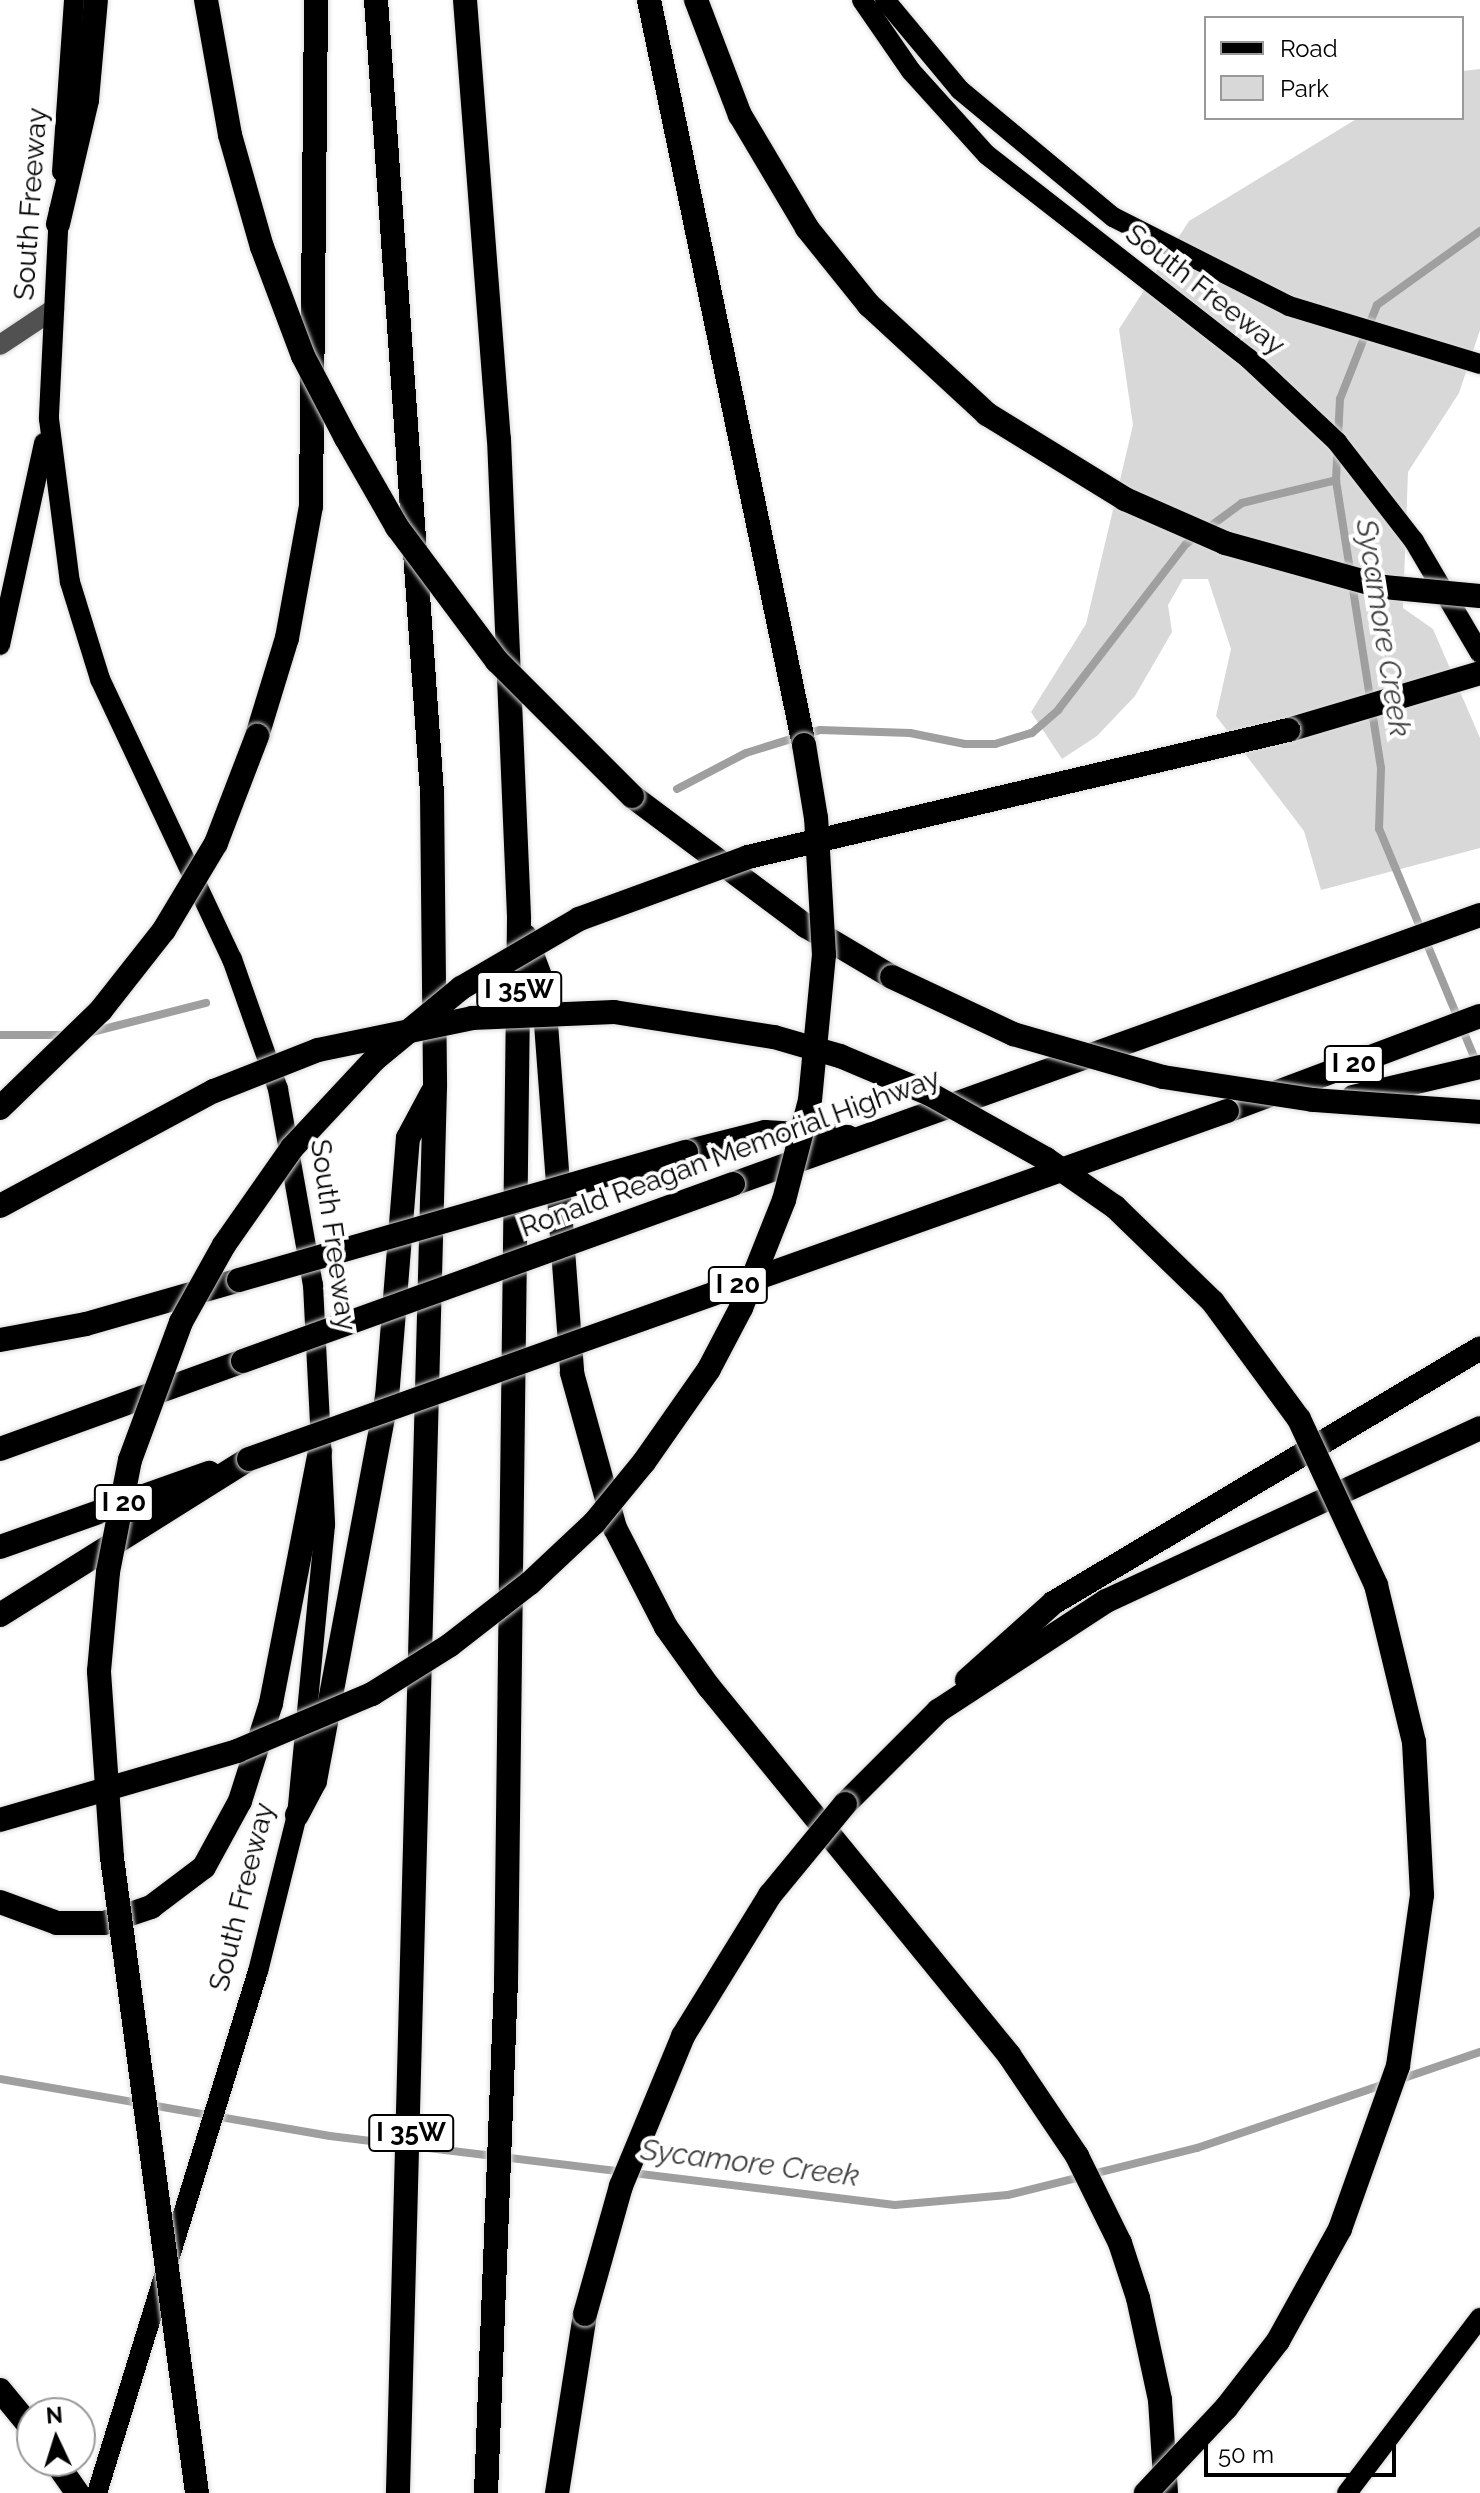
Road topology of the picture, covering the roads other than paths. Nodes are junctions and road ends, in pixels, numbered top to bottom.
1 (74, 0) edge
2 (96, 0) edge
3 (206, 0) edge
4 (316, 0) edge
5 (376, 0) edge
6 (465, 0) edge
7 (649, 0) edge
8 (696, 0) edge
9 (862, 0) edge
10 (885, 0) edge
11 (58, 224) junction
12 (54, 309) junction
13 (0, 345) edge
14 (1480, 364) edge
15 (49, 419) junction
16 (1480, 596) edge
17 (0, 645) edge
18 (1480, 653) edge
19 (1480, 673) edge
20 (1480, 915) edge
21 (519, 919) junction
22 (1480, 1016) edge
23 (1480, 1067) edge
24 (435, 1087) junction
25 (0, 1108) edge
26 (1227, 1111) junction
27 (1480, 1112) edge
28 (859, 1138) junction
29 (0, 1206) edge
30 (0, 1340) edge
31 (1480, 1348) edge
32 (1480, 1428) edge
33 (0, 1449) edge
34 (320, 1452) junction
35 (249, 1459) junction
36 (0, 1547) edge
37 (0, 1615) edge
38 (938, 1711) junction
39 (297, 1815) junction
40 (0, 1820) edge
41 (0, 1902) edge
42 (1480, 2318) edge
43 (0, 2390) edge
44 (16, 2410) edge
45 (97, 2493) edge
46 (197, 2493) edge
47 (398, 2493) edge
48 (486, 2493) edge
49 (557, 2493) edge
50 (1146, 2493) edge
51 (1166, 2493) edge
52 (1347, 2493) edge

1 - 11 main road, South Freeway
2 - 11 highway
3 - 27 highway, bridge
4 - 25 highway, bridge
5 - 24 highway, I 35W
6 - 21 highway, I 35W
7 - 40 highway, bridge
8 - 16 highway, bridge
9 - 18 main road, South Freeway
10 - 14 main road
11 - 12 main road, South Freeway
12 - 13 lane
12 - 15 main road, South Freeway
15 - 17 main road
15 - 34 main road, South Freeway
19 - 46 highway, bridge
20 - 28 highway, Ronald Reagan Memorial Highway, bridge
21 - 48 highway, I 35W
21 - 51 highway
22 - 26 highway, I 20, bridge
23 - 26 highway, bridge
24 - 39 highway
24 - 47 highway, I 35W
26 - 35 highway, I 20, bridge
28 - 30 highway, bridge
28 - 33 highway, Ronald Reagan Memorial Highway, bridge
29 - 50 highway, bridge
31 - 38 highway
32 - 38 highway
34 - 39 main road, South Freeway
34 - 41 highway
35 - 36 highway, I 20
35 - 37 highway
38 - 49 highway, bridge
39 - 45 main road, South Freeway, bridge
42 - 52 main road
43 - 44 highway

